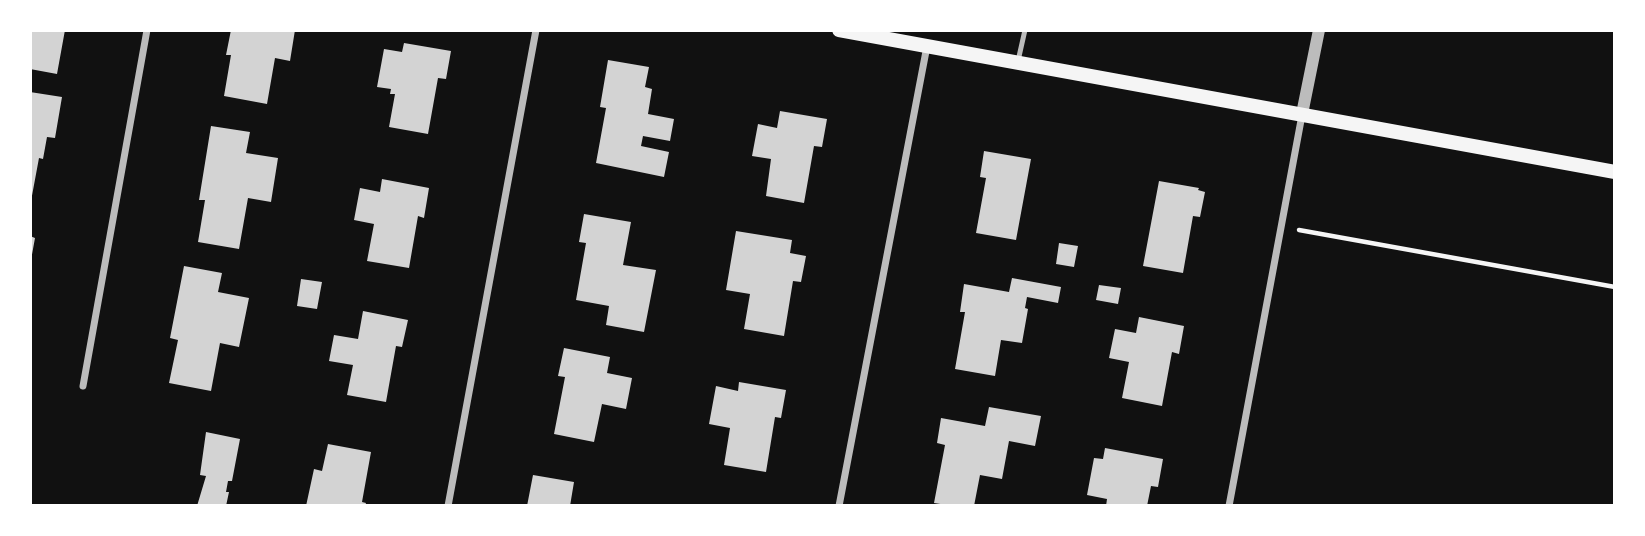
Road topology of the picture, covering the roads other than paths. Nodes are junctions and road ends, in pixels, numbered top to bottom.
1 (147, 30) edge
2 (537, 30) edge
3 (839, 30) edge
4 (1025, 30) edge
5 (1319, 30) edge
6 (896, 35) edge
7 (927, 46) junction
8 (1018, 62) junction
9 (1302, 114) junction
10 (1615, 172) edge
11 (83, 386) dead end
12 (448, 506) edge
13 (839, 506) edge
14 (1229, 506) edge

1 - 11 street
2 - 12 street
3 - 6 main road
4 - 8 lane
5 - 9 street
6 - 7 main road
7 - 8 main road
7 - 13 street
8 - 9 main road
9 - 10 main road
9 - 14 street

